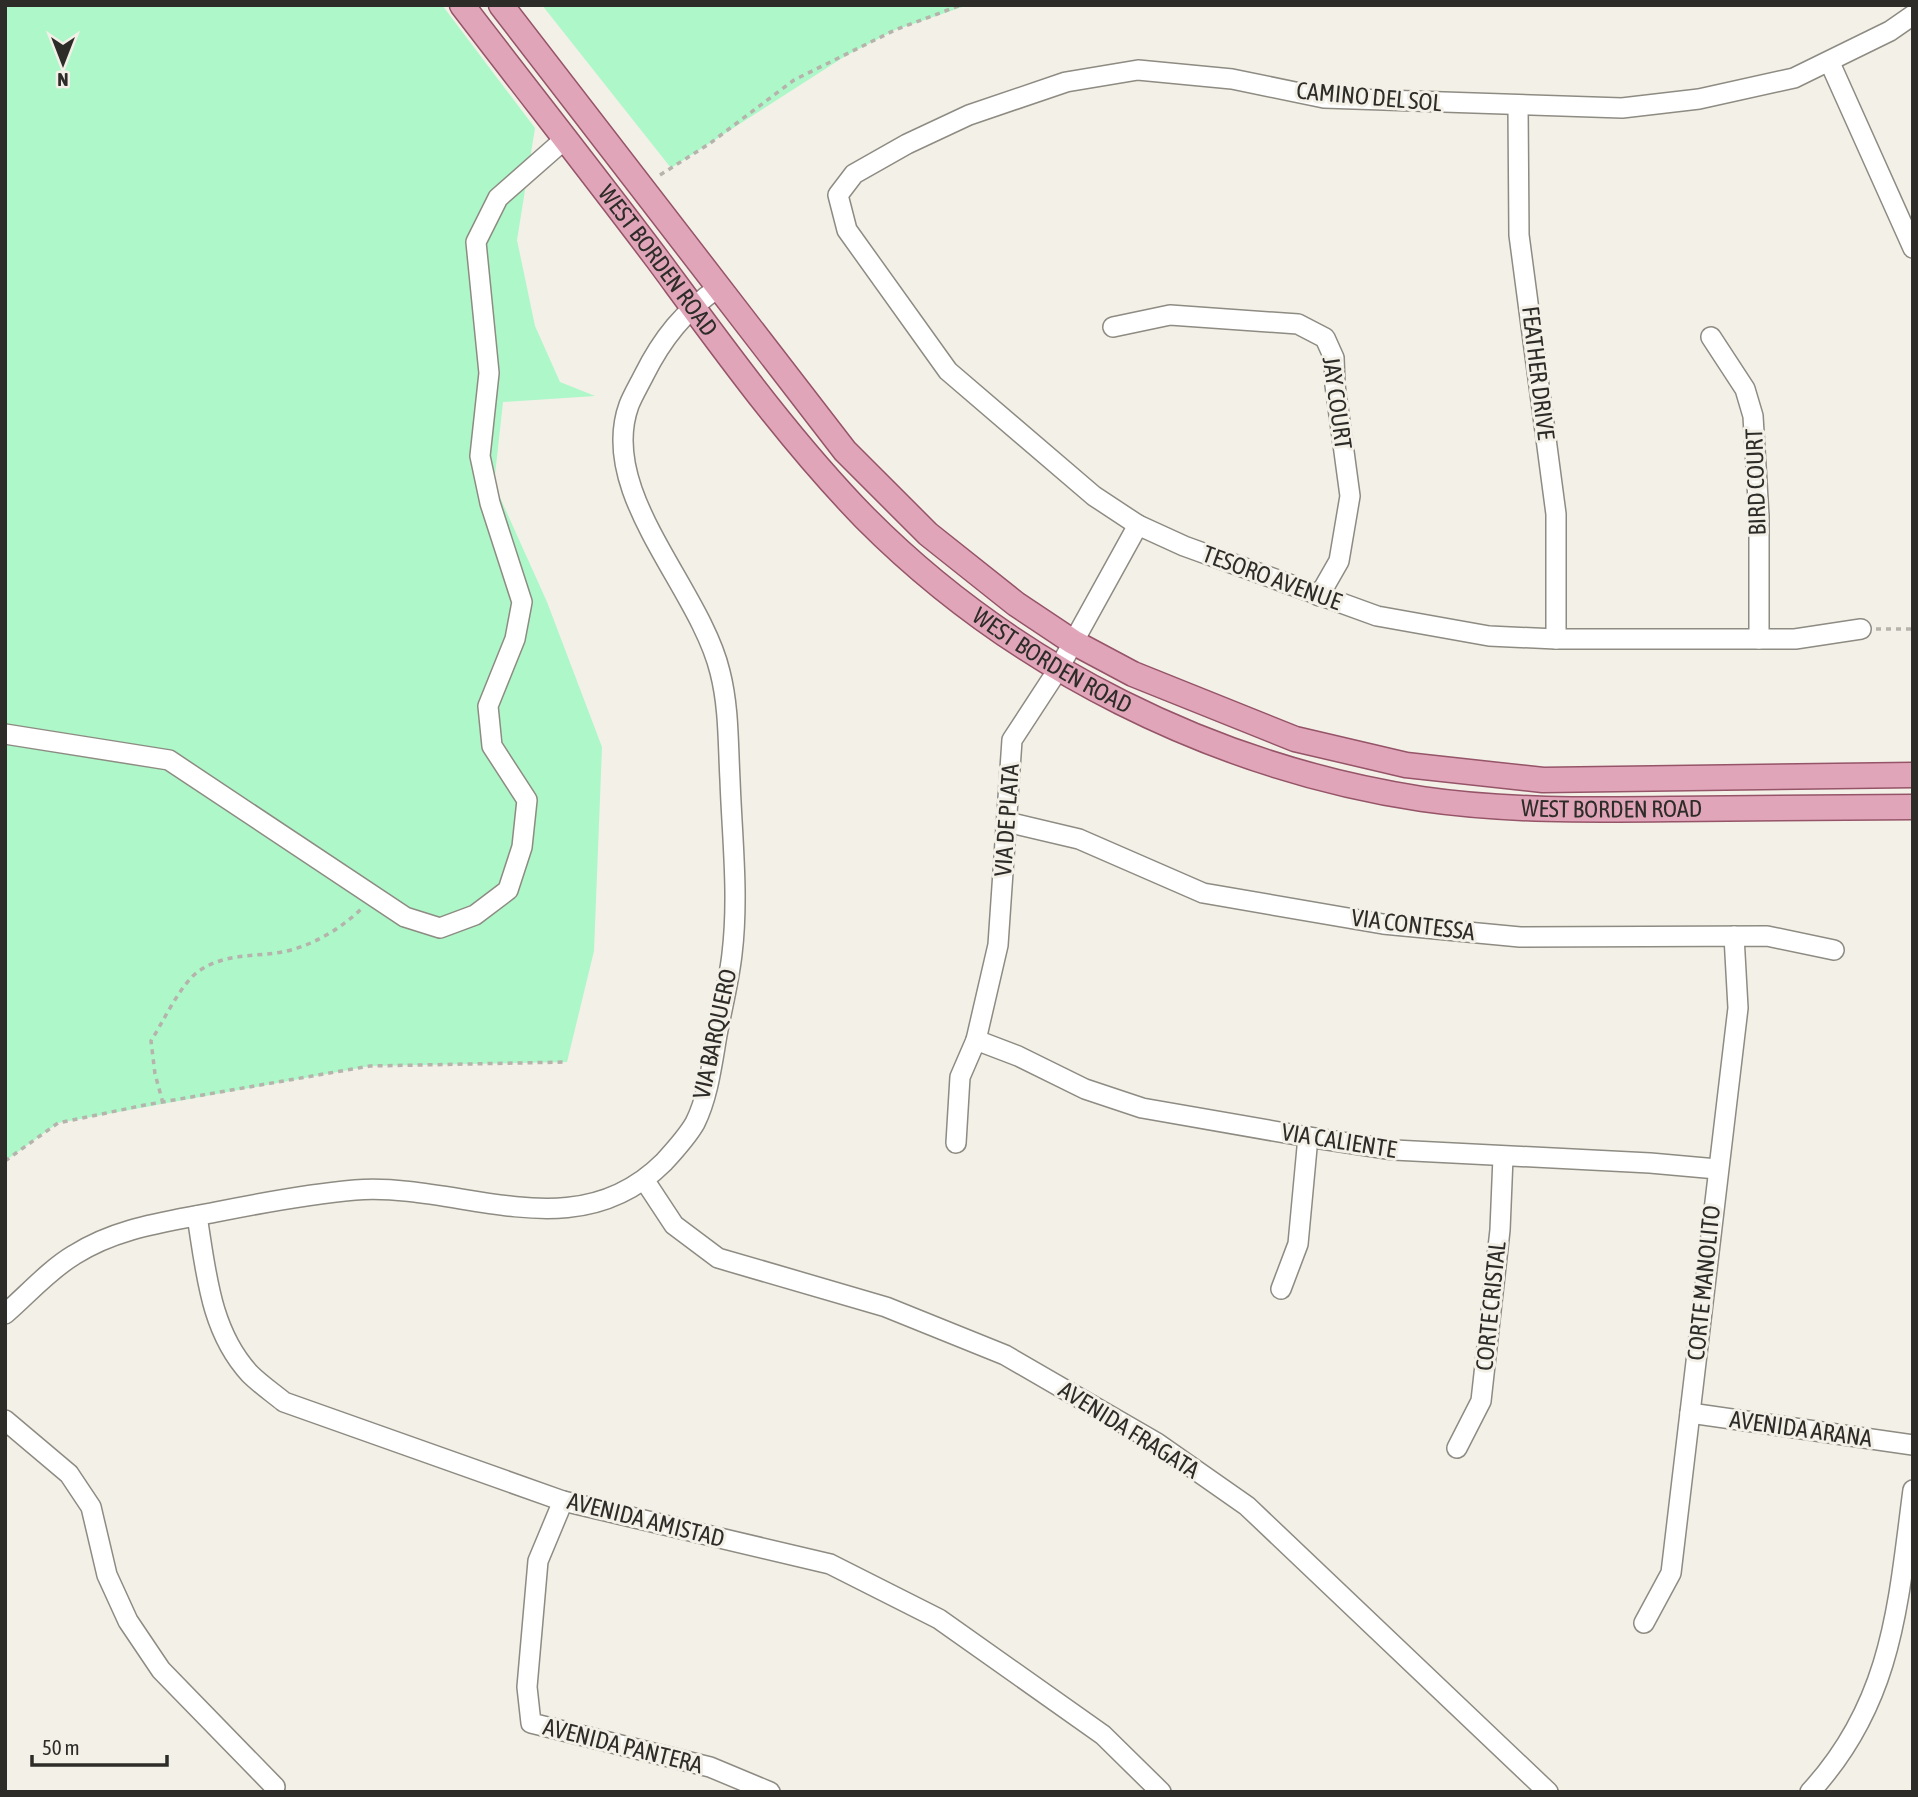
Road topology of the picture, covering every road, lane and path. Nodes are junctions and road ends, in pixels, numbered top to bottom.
1 (462, 5) edge
2 (501, 5) edge
3 (961, 5) edge
4 (1913, 15) edge
5 (1830, 63) junction
6 (1518, 107) junction
7 (565, 139) junction
8 (640, 188) junction
9 (838, 195) joint
10 (1913, 247) edge
11 (718, 288) junction
12 (692, 306) junction
13 (1113, 327) dead end
14 (1711, 337) dead end
15 (1138, 525) junction
16 (1320, 596) junction
17 (1861, 629) joint
18 (1913, 629) edge
19 (1556, 639) junction
20 (1759, 639) junction
21 (1073, 642) junction
22 (1059, 668) junction
23 (5, 734) edge
24 (1913, 775) edge
25 (1913, 807) edge
26 (1007, 822) junction
27 (377, 898) junction
28 (1734, 936) junction
29 (1834, 950) dead end
30 (976, 1040) junction
31 (568, 1062) dead end
32 (163, 1103) junction
33 (1308, 1137) junction
34 (956, 1143) dead end
35 (1503, 1157) junction
36 (5, 1161) edge
37 (1717, 1169) junction
38 (645, 1181) junction
39 (197, 1216) junction
40 (1281, 1289) dead end
41 (5, 1314) edge
42 (1690, 1413) junction
43 (5, 1420) edge
44 (1913, 1445) edge
45 (1457, 1448) dead end
46 (1913, 1490) edge
47 (564, 1500) junction
48 (1644, 1623) dead end
49 (275, 1787) dead end
50 (770, 1792) edge
51 (1161, 1792) edge
52 (1548, 1792) edge
53 (1810, 1792) edge

1 - 7 main road, WEST BORDEN ROAD
2 - 8 main road, WEST BORDEN ROAD
3 - 8 path
4 - 5 street, CAMINO DEL SOL
5 - 6 street, CAMINO DEL SOL
5 - 10 street
6 - 9 street, CAMINO DEL SOL
6 - 19 street, FEATHER DRIVE
7 - 12 main road, WEST BORDEN ROAD
7 - 27 street
8 - 11 main road, WEST BORDEN ROAD
9 - 15 street, TESORO AVENUE
11 - 12 street, VIA BARQUERO
11 - 21 main road, WEST BORDEN ROAD
12 - 22 main road, WEST BORDEN ROAD
12 - 38 street, VIA BARQUERO
13 - 16 street, JAY COURT
14 - 20 street, BIRD COURT
15 - 16 street, TESORO AVENUE
15 - 21 street, VIA DE PLATA
16 - 19 street, TESORO AVENUE
17 - 18 path
17 - 20 street, TESORO AVENUE
19 - 20 street, TESORO AVENUE
21 - 22 street, VIA DE PLATA
21 - 24 main road, WEST BORDEN ROAD
22 - 25 main road, WEST BORDEN ROAD
22 - 26 street, VIA DE PLATA
23 - 27 street
26 - 28 street, VIA CONTESSA
26 - 30 street, VIA DE PLATA
27 - 32 path
28 - 29 street, VIA CONTESSA
28 - 37 street, CORTE MANOLITO
30 - 33 street, VIA CALIENTE
30 - 34 street, VIA DE PLATA
31 - 32 path
32 - 36 path
33 - 35 street, VIA CALIENTE
33 - 40 street
35 - 37 street, VIA CALIENTE
35 - 45 street, CORTE CRISTAL
37 - 42 street, CORTE MANOLITO
38 - 39 street, VIA BARQUERO
38 - 52 street, AVENIDA FRAGATA
39 - 41 street, VIA BARQUERO
39 - 47 street, AVENIDA AMISTAD
42 - 44 street, AVENIDA ARANA
42 - 48 street, CORTE MANOLITO
43 - 49 street
46 - 53 street
47 - 50 street, AVENIDA PANTERA
47 - 51 street, AVENIDA AMISTAD

